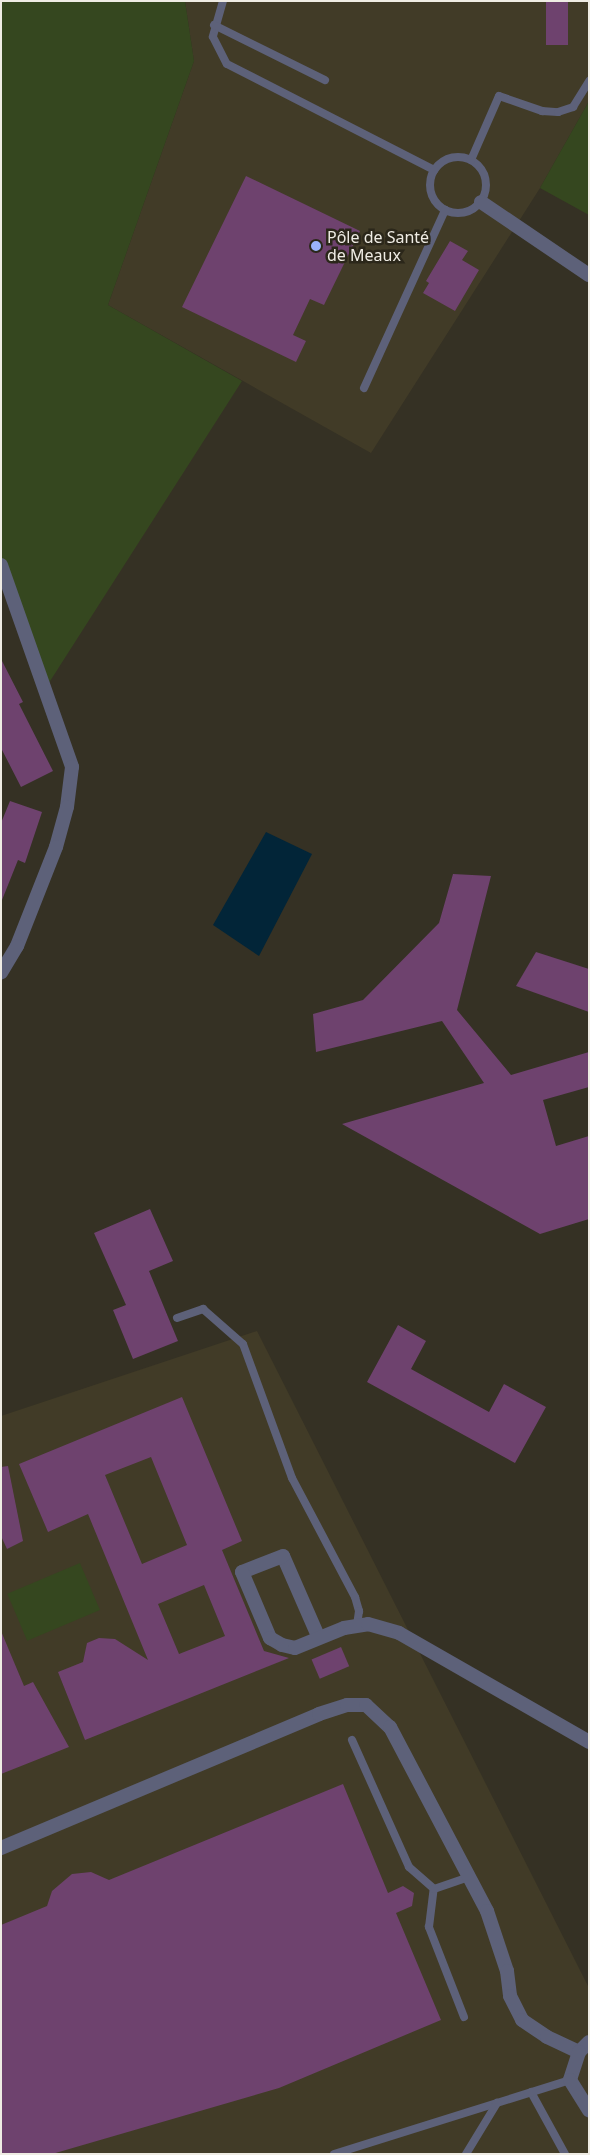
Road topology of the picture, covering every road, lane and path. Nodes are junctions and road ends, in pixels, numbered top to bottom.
1 (223, 1) edge
2 (214, 25) junction
3 (325, 80) dead end
4 (589, 81) edge
5 (470, 160) junction
6 (434, 170) junction
7 (481, 202) junction
8 (445, 210) junction
9 (589, 275) edge
10 (364, 388) dead end
11 (1, 565) edge
12 (1, 973) edge
13 (177, 1318) dead end
14 (357, 1626) junction
15 (318, 1636) junction
16 (352, 1740) dead end
17 (589, 1742) edge
18 (1, 1848) edge
19 (469, 1877) junction
20 (434, 1889) junction
21 (464, 2017) dead end
22 (584, 2047) edge
23 (570, 2080) junction
24 (531, 2092) junction
25 (498, 2103) junction
26 (589, 2110) edge
27 (334, 2154) edge
28 (466, 2154) edge
29 (564, 2154) edge

1 - 2 lane
2 - 3 lane
2 - 6 lane
4 - 5 lane
5 - 6 lane
5 - 7 lane
6 - 8 lane
7 - 8 lane
7 - 9 street
8 - 10 lane
11 - 12 street
13 - 14 lane
14 - 15 street
14 - 17 street
15 - 15 street
16 - 20 lane
18 - 19 street
19 - 20 lane
19 - 22 street
20 - 21 lane
22 - 23 street
23 - 24 lane
23 - 26 street
24 - 25 lane
24 - 29 lane
25 - 27 lane
25 - 28 lane

